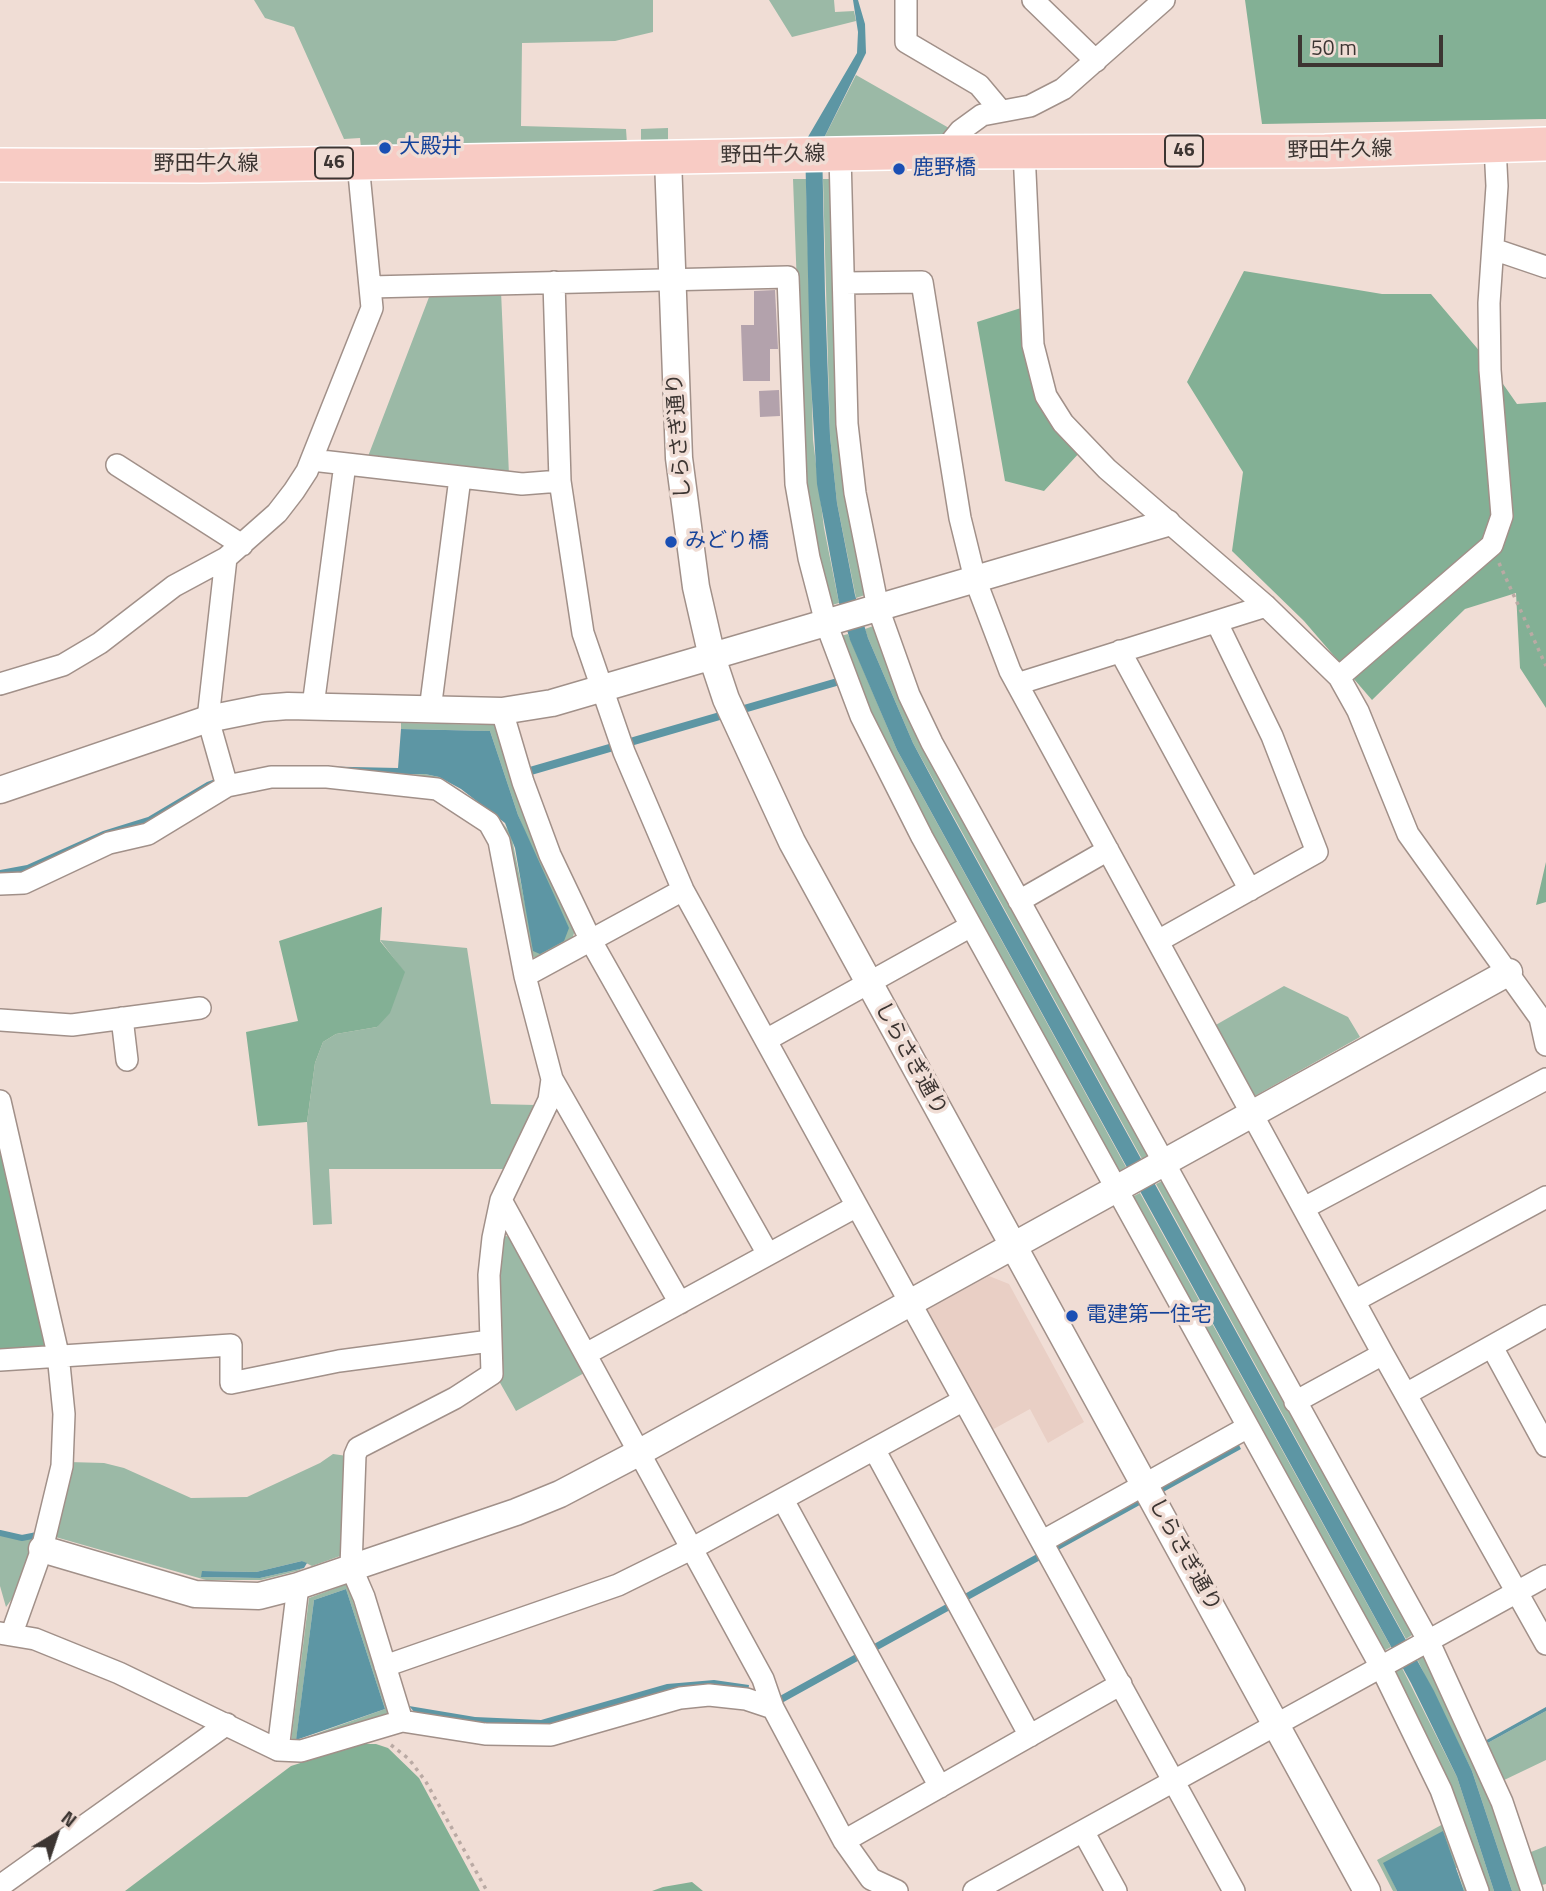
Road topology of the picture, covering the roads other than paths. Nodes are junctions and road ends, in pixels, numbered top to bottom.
1 (906, 0) edge
2 (1033, 0) edge
3 (1164, 0) edge
4 (1096, 61) junction
5 (1000, 110) junction
6 (1546, 144) edge
7 (1495, 146) junction
8 (1024, 151) junction
9 (943, 152) junction
10 (823, 155) junction
11 (668, 159) junction
12 (358, 163) junction
13 (0, 165) edge
14 (1493, 249) junction
15 (1546, 267) edge
16 (671, 280) junction
17 (554, 282) junction
18 (845, 284) junction
19 (370, 287) junction
20 (312, 460) junction
21 (345, 464) junction
22 (117, 465) dead end
23 (460, 478) junction
24 (560, 481) junction
25 (1167, 523) junction
26 (234, 552) junction
27 (975, 579) junction
28 (1266, 606) junction
29 (875, 609) junction
30 (829, 622) junction
31 (1217, 623) junction
32 (1120, 651) junction
33 (712, 657) junction
34 (1339, 677) junction
35 (0, 684) edge
36 (1017, 684) junction
37 (603, 690) junction
38 (313, 706) junction
39 (430, 710) junction
40 (502, 711) junction
41 (208, 719) junction
42 (227, 786) junction
43 (0, 790) edge
44 (1108, 850) junction
45 (0, 884) edge
46 (682, 890) junction
47 (1250, 890) junction
48 (1019, 901) junction
49 (971, 926) junction
50 (591, 941) junction
51 (1158, 941) junction
52 (1509, 972) junction
53 (525, 976) junction
54 (868, 983) junction
55 (200, 1008) dead end
56 (122, 1018) junction
57 (0, 1020) edge
58 (766, 1040) junction
59 (1546, 1045) edge
60 (127, 1060) dead end
61 (552, 1079) junction
62 (1546, 1079) edge
63 (0, 1101) edge
64 (1253, 1114) junction
65 (1164, 1162) junction
66 (1117, 1190) junction
67 (1546, 1197) edge
68 (501, 1200) junction
69 (857, 1206) junction
70 (1304, 1208) junction
71 (1013, 1246) junction
72 (768, 1254) junction
73 (1354, 1301) junction
74 (680, 1303) junction
75 (910, 1303) junction
76 (1546, 1315) edge
77 (490, 1342) junction
78 (1492, 1347) junction
79 (58, 1354) junction
80 (586, 1354) junction
81 (1383, 1354) junction
82 (0, 1360) edge
83 (1405, 1394) junction
84 (962, 1401) junction
85 (1294, 1402) junction
86 (1248, 1427) junction
87 (1546, 1446) edge
88 (873, 1450) junction
89 (640, 1452) junction
90 (1145, 1484) junction
91 (783, 1500) junction
92 (1043, 1541) junction
93 (693, 1548) junction
94 (42, 1549) junction
95 (351, 1567) junction
96 (1546, 1576) edge
97 (298, 1587) junction
98 (1516, 1592) junction
99 (6, 1633) edge
100 (1429, 1640) junction
101 (1546, 1644) edge
102 (385, 1666) junction
103 (1381, 1667) junction
104 (1121, 1684) junction
105 (773, 1708) junction
106 (402, 1721) junction
107 (227, 1724) junction
108 (1278, 1724) junction
109 (1030, 1736) junction
110 (278, 1750) junction
111 (1174, 1782) junction
112 (940, 1787) junction
113 (1083, 1831) junction
114 (844, 1841) junction
115 (6, 1875) edge
116 (987, 1888) edge
117 (897, 1891) edge
118 (1116, 1891) edge
119 (1234, 1891) edge
120 (1367, 1891) edge
121 (1478, 1891) edge
122 (1532, 1891) edge

1 - 5 street
2 - 4 street
3 - 4 street
4 - 5 street
5 - 9 street
6 - 7 main road, 野田牛久線 / 46
7 - 8 main road, 野田牛久線 / 46
7 - 14 street
8 - 9 main road, 野田牛久線 / 46
8 - 25 street
9 - 10 main road, 野田牛久線 / 46
10 - 11 main road, 野田牛久線 / 46
10 - 18 street
11 - 12 main road, 野田牛久線 / 46
11 - 16 street, しらさぎ通り
12 - 13 main road, 野田牛久線 / 46
12 - 19 street
14 - 15 street
14 - 34 street
16 - 17 street
16 - 30 street
16 - 33 street, しらさぎ通り
17 - 19 street
17 - 24 street
18 - 27 street
18 - 29 street
19 - 20 street
20 - 21 street
20 - 26 street
21 - 23 street
21 - 38 street
22 - 26 street
23 - 24 street
23 - 39 street
24 - 37 street
25 - 27 street
25 - 28 street
26 - 35 street
26 - 41 street
27 - 29 street
27 - 36 street
28 - 31 street
28 - 34 street
29 - 30 street
29 - 48 street
30 - 33 street
30 - 49 street
31 - 32 street
31 - 47 street
32 - 36 street
32 - 47 street
33 - 37 street
33 - 54 street, しらさぎ通り
34 - 52 street
36 - 44 street
37 - 40 street
37 - 46 street
38 - 39 street
38 - 41 street
39 - 40 street
40 - 50 street
41 - 42 street
41 - 43 street
42 - 45 street
42 - 53 street
44 - 48 street
44 - 51 street
46 - 50 street
46 - 58 street
47 - 51 street
48 - 65 street
49 - 54 street
49 - 66 street
50 - 53 street
50 - 72 street
51 - 64 street
52 - 59 street
52 - 64 street
53 - 61 street
54 - 58 street
54 - 71 street, しらさぎ通り
55 - 56 street
56 - 57 street
56 - 60 street
58 - 69 street
61 - 68 street
61 - 74 street
62 - 70 street
63 - 79 street
64 - 65 street
64 - 70 street
65 - 66 street
65 - 85 street
66 - 71 street
66 - 86 street
67 - 73 street
68 - 77 street
68 - 80 street
69 - 72 street
69 - 75 street
70 - 73 street
71 - 75 street
71 - 90 street, しらさぎ通り
72 - 74 street
73 - 81 street
74 - 80 street
75 - 84 street
75 - 89 street
76 - 78 street
77 - 79 street
77 - 95 street
78 - 83 street
78 - 87 street
79 - 82 street
79 - 94 street
80 - 89 street
81 - 83 street
81 - 85 street
83 - 98 street
84 - 88 street
84 - 92 street
85 - 100 street
86 - 90 street
86 - 103 street
88 - 91 street
88 - 109 street
89 - 93 street
89 - 95 street
90 - 92 street
90 - 108 street, しらさぎ通り
91 - 93 street
91 - 112 street
92 - 104 street
93 - 102 street
93 - 105 street
94 - 97 street
94 - 99 street
95 - 97 street
95 - 102 street
96 - 98 street
97 - 110 street
98 - 100 street
98 - 101 street
99 - 107 street
100 - 103 street
100 - 122 street
102 - 106 street
103 - 108 street
103 - 121 street
104 - 109 street
104 - 111 street
105 - 106 street
105 - 114 street
106 - 110 street
107 - 110 street
107 - 115 street
108 - 111 street
108 - 120 street, しらさぎ通り
109 - 112 street
111 - 113 street
111 - 119 street
112 - 114 street
113 - 116 street
113 - 118 street
114 - 117 street

